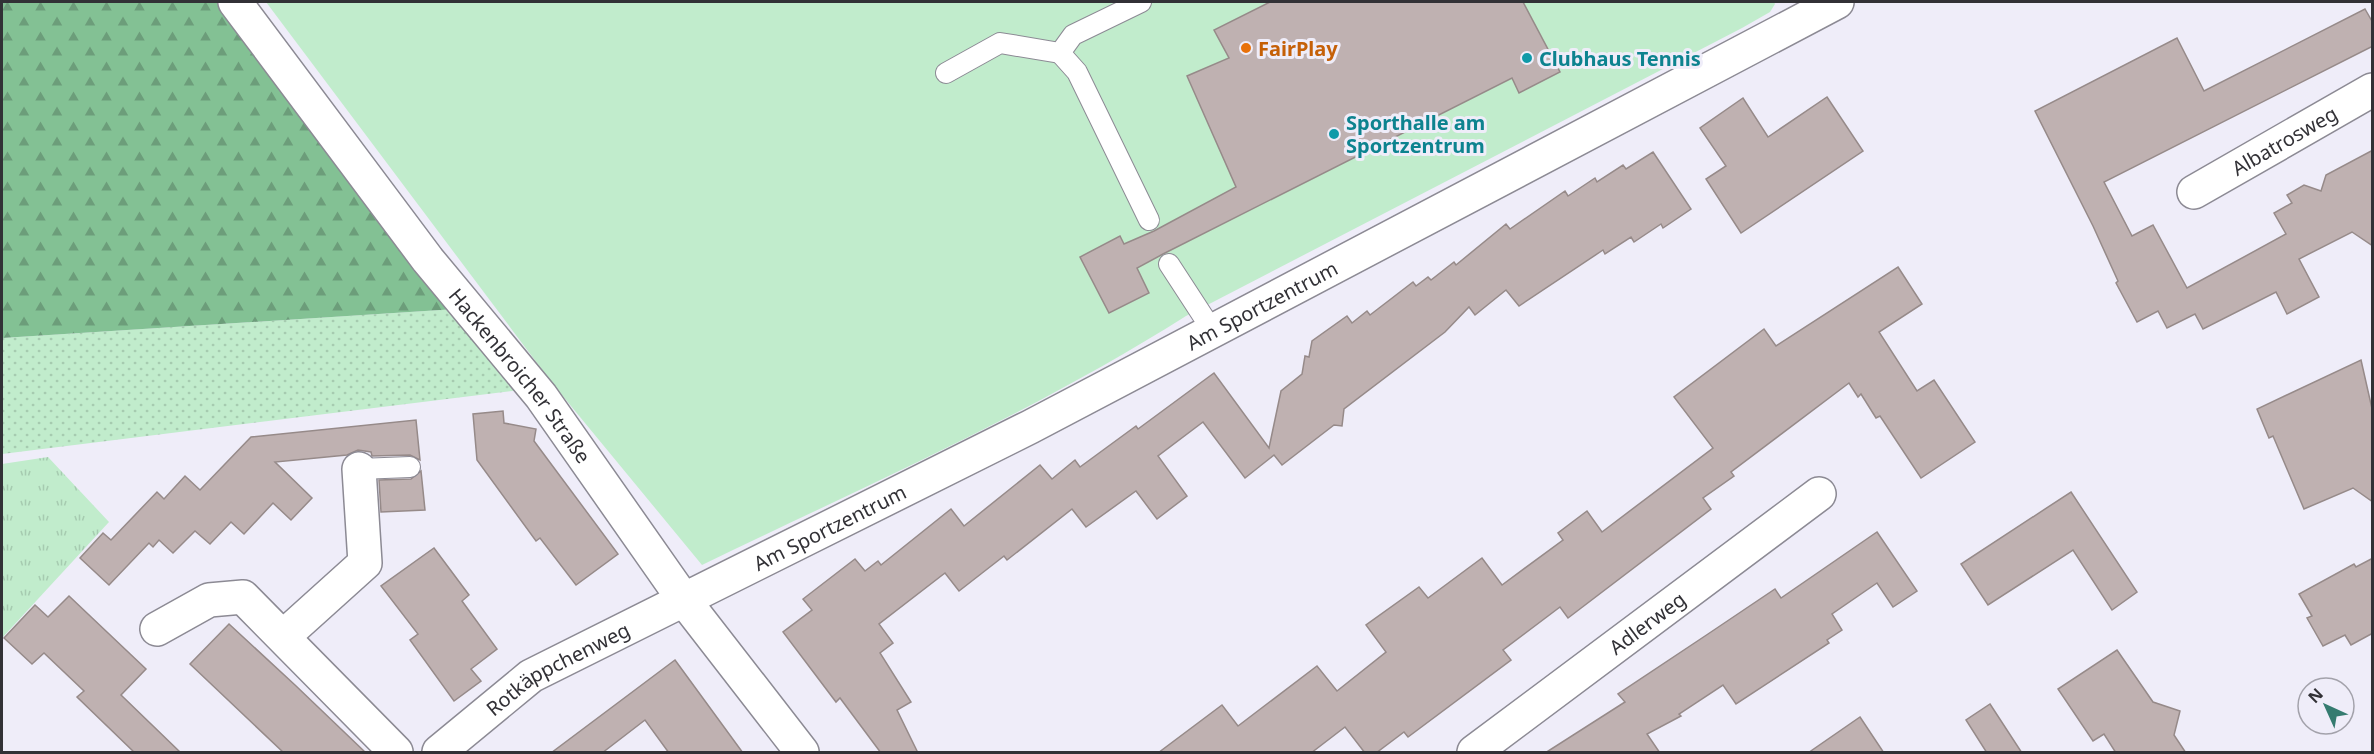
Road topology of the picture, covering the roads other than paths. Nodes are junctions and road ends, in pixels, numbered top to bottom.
1 (235, 2) edge
2 (1141, 2) edge
3 (1837, 2) edge
4 (1060, 53) junction
5 (946, 73) dead end
6 (2373, 90) edge
7 (2194, 192) dead end
8 (1149, 220) dead end
9 (1169, 264) dead end
10 (1212, 330) junction
11 (410, 467) dead end
12 (359, 469) joint
13 (1819, 494) dead end
14 (684, 600) junction
15 (157, 629) dead end
16 (284, 636) junction
17 (396, 753) edge
18 (439, 753) edge
19 (802, 753) edge
20 (1474, 753) edge

1 - 14 street, Hackenbroicher Straße
2 - 4 lane
3 - 10 street, Am Sportzentrum
4 - 5 lane
4 - 8 lane
6 - 7 street, Albatrosweg
9 - 10 lane
10 - 14 street, Am Sportzentrum
11 - 12 lane
12 - 16 street
13 - 20 street, Adlerweg
14 - 18 street, Rotkäppchenweg
14 - 19 street, Hackenbroicher Straße
15 - 16 street
16 - 17 street

